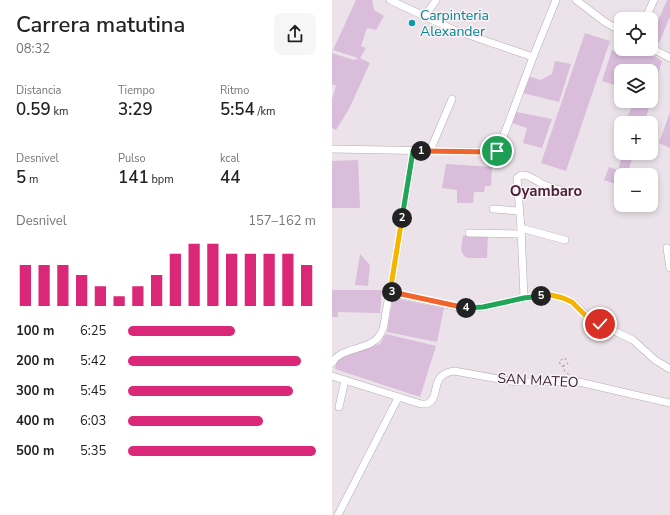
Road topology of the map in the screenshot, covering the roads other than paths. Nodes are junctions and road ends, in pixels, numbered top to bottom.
1 (390, 0) edge
2 (436, 0) edge
3 (556, 0) edge
4 (576, 0) edge
5 (654, 0) edge
6 (648, 12) edge
7 (425, 16) junction
8 (614, 27) edge
9 (658, 52) edge
10 (533, 57) junction
11 (670, 58) edge
12 (452, 99) dead end
13 (332, 150) edge
14 (413, 151) junction
15 (430, 151) junction
16 (575, 193) dead end
17 (493, 209) dead end
18 (519, 211) junction
19 (521, 231) junction
20 (469, 233) dead end
21 (565, 240) dead end
22 (667, 248) dead end
23 (670, 268) edge
24 (390, 292) junction
25 (524, 298) junction
26 (332, 363) edge
27 (670, 369) edge
28 (332, 376) edge
29 (345, 380) junction
30 (398, 398) junction
31 (670, 403) edge
32 (339, 407) dead end
33 (338, 515) edge

1 - 7 street
2 - 7 street
3 - 10 street
4 - 8 street
5 - 6 street
7 - 10 street
9 - 11 street
10 - 15 street
12 - 15 street
13 - 14 street
14 - 15 street
14 - 24 street
16 - 18 street
17 - 18 street
18 - 19 street
19 - 20 street
19 - 21 street
19 - 25 street
22 - 23 street
24 - 25 street
24 - 26 street
25 - 27 street
28 - 29 street, SAN MATEO
29 - 30 street, SAN MATEO
29 - 32 street
30 - 31 street, SAN MATEO
30 - 33 street

